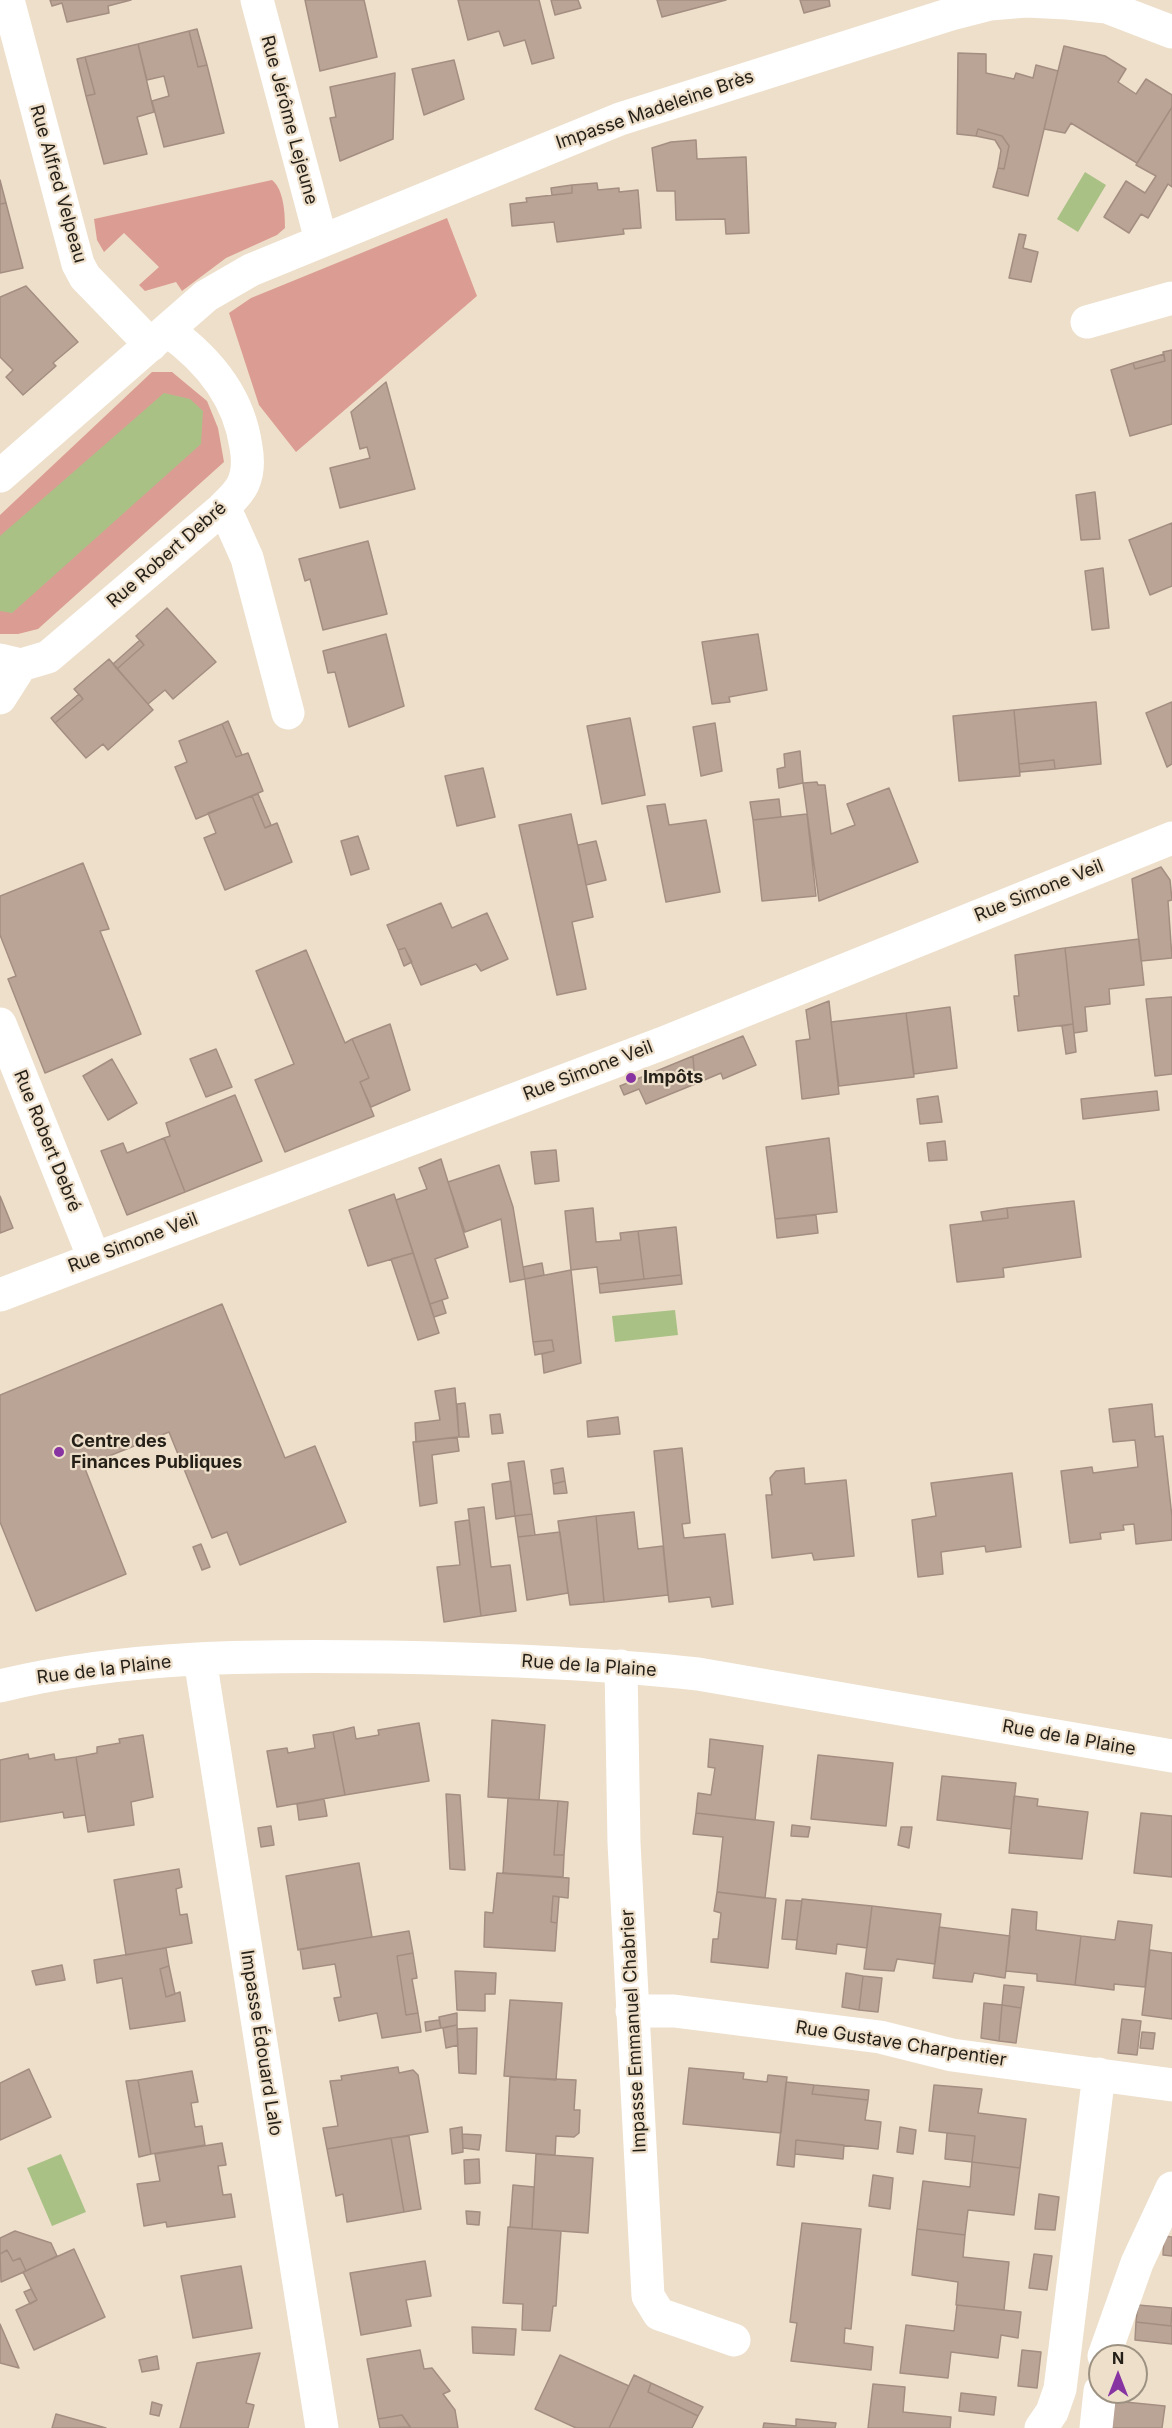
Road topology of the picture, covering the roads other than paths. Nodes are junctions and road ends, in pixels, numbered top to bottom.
1 (8, 0) edge
2 (257, 0) edge
3 (1172, 32) edge
4 (321, 240) junction
5 (1172, 298) edge
6 (1087, 322) dead end
7 (159, 338) junction
8 (0, 476) edge
9 (222, 509) junction
10 (11, 662) edge
11 (0, 698) edge
12 (288, 713) dead end
13 (1172, 838) edge
14 (0, 1024) edge
15 (94, 1258) junction
16 (0, 1295) edge
17 (200, 1659) junction
18 (621, 1666) junction
19 (0, 1686) edge
20 (1172, 1756) edge
21 (632, 2011) junction
22 (1099, 2074) junction
23 (1172, 2085) edge
24 (1172, 2188) edge
25 (734, 2340) dead end
26 (1108, 2344) edge
27 (1099, 2404) edge
28 (322, 2428) edge
29 (1041, 2428) edge
30 (1096, 2428) edge

1 - 7 street, Rue Alfred Velpeau
2 - 4 street, Rue Jérôme Lejeune
3 - 4 street, Impasse Madeleine Brès
4 - 7 street, Impasse Madeleine Brès
5 - 6 street
7 - 8 street
7 - 9 street, Rue Robert Debré
9 - 10 street, Rue Robert Debré
9 - 12 street
10 - 11 street, Rue Robert Debré
13 - 15 street, Rue Simone Veil
14 - 15 street, Rue Robert Debré
15 - 16 street, Rue Simone Veil
17 - 18 street, Rue de la Plaine
17 - 19 street, Rue de la Plaine
17 - 28 street, Impasse Édouard Lalo
18 - 20 street, Rue de la Plaine
18 - 21 street, Impasse Emmanuel Chabrier
21 - 22 street, Rue Gustave Charpentier
21 - 25 street, Impasse Emmanuel Chabrier
22 - 23 street, Rue Gustave Charpentier
22 - 29 street
24 - 26 street
27 - 30 street

